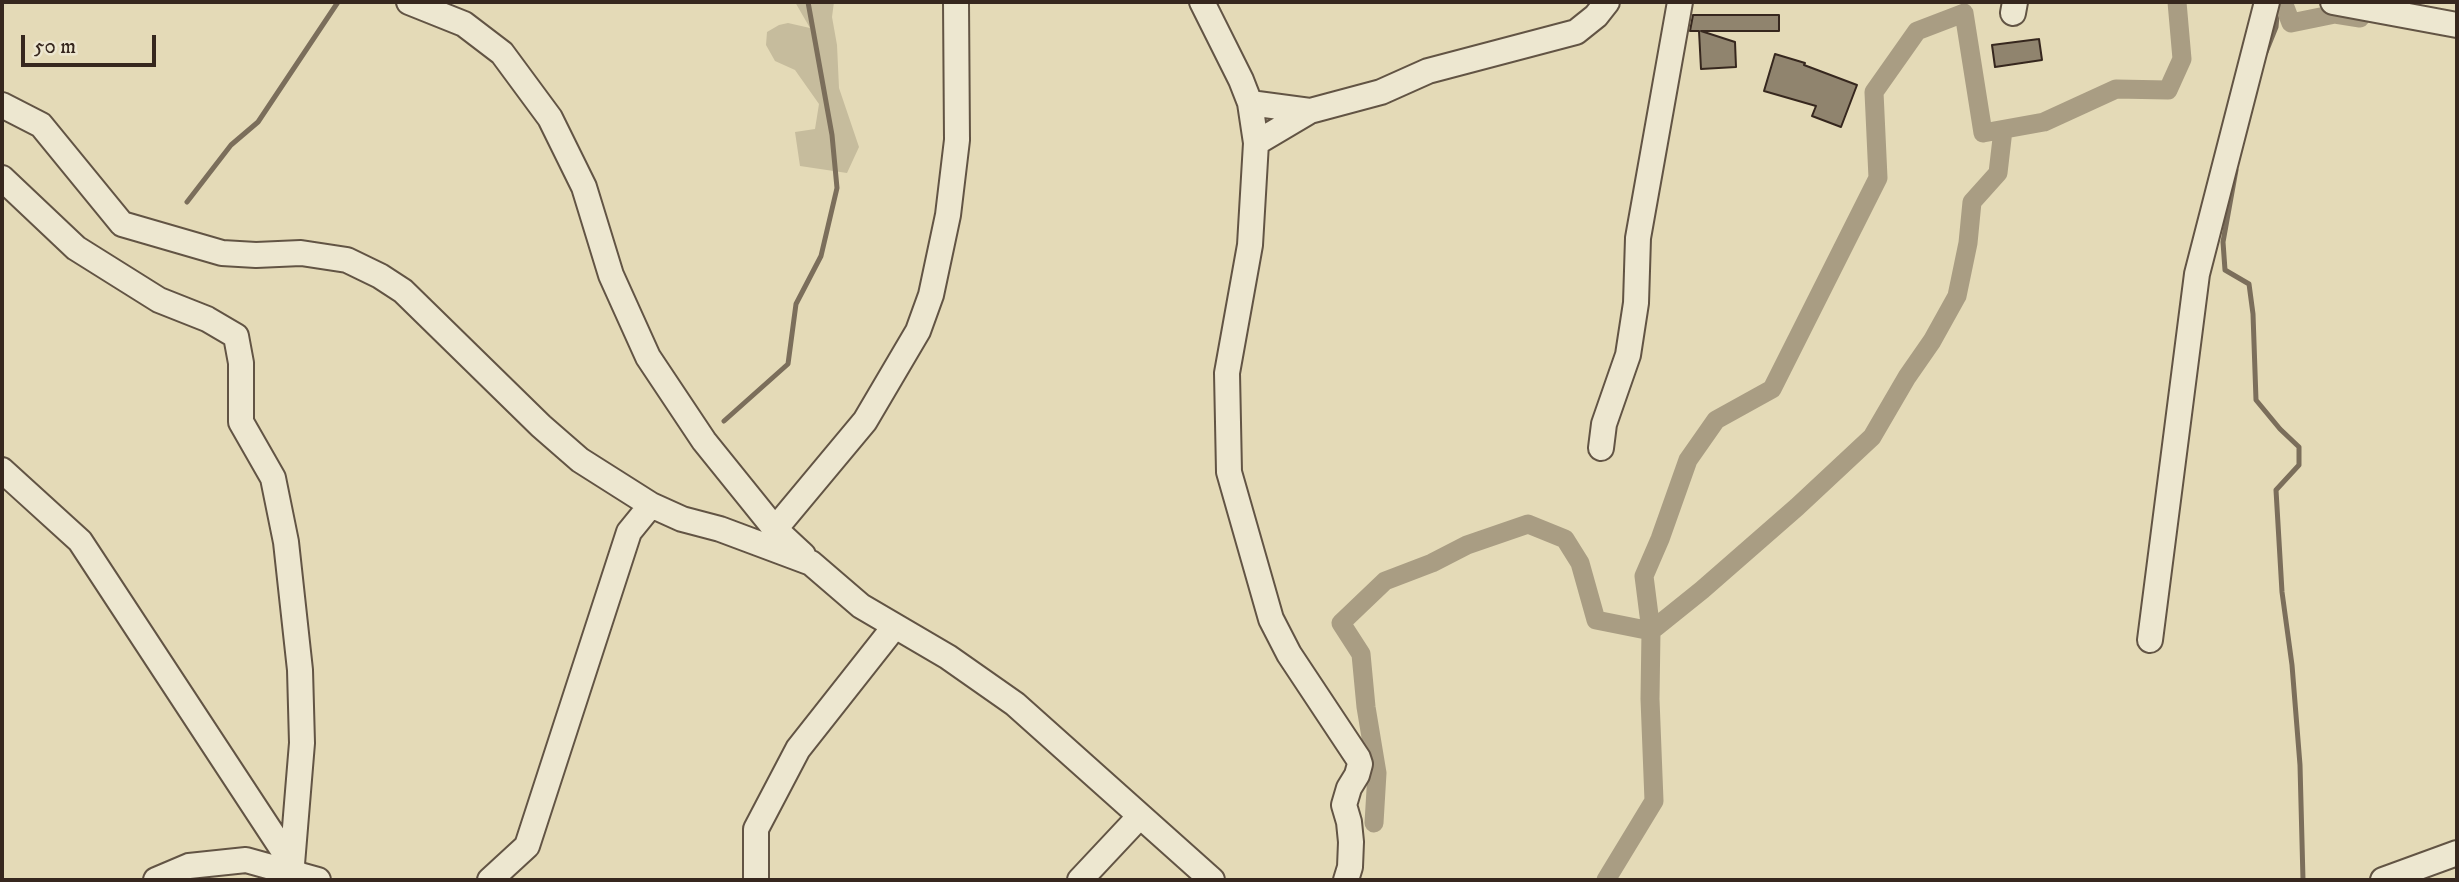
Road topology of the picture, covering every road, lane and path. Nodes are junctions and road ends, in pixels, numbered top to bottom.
1 (409, 2) edge
2 (956, 2) edge
3 (1202, 2) edge
4 (1607, 2) edge
5 (1680, 2) edge
6 (2267, 2) edge
7 (2333, 2) edge
8 (2457, 24) edge
9 (1250, 103) junction
10 (2, 105) edge
11 (1310, 111) junction
12 (1256, 143) junction
13 (2, 178) edge
14 (1601, 448) dead end
15 (2, 470) edge
16 (746, 493) junction
17 (651, 505) junction
18 (720, 529) junction
19 (775, 529) junction
20 (811, 563) junction
21 (895, 626) junction
22 (2150, 640) dead end
23 (1140, 816) junction
24 (2457, 853) edge
25 (302, 873) edge
26 (156, 880) edge
27 (490, 880) edge
28 (756, 880) edge
29 (1080, 880) edge
30 (1212, 880) edge
31 (1346, 880) edge
32 (2383, 880) edge

1 - 16 street
2 - 19 street
3 - 9 street
4 - 11 street
5 - 14 street
6 - 22 street
7 - 8 street
9 - 11 street
9 - 12 street
10 - 17 street
11 - 12 street
12 - 31 street
13 - 25 street
15 - 25 street
16 - 18 street
16 - 19 street
17 - 18 street
17 - 27 street
18 - 20 street
19 - 20 street
20 - 21 street
21 - 23 street
21 - 28 street
23 - 29 street
23 - 30 street
24 - 32 street
25 - 26 street

